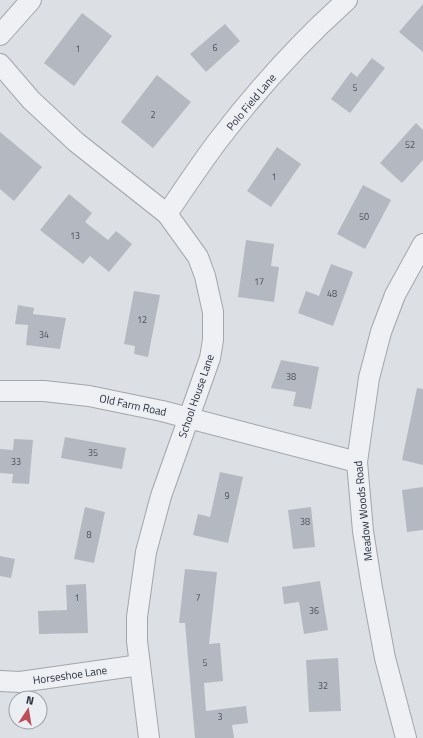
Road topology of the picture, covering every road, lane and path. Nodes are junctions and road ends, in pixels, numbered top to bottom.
1 (31, 0) edge
2 (347, 0) edge
3 (0, 35) edge
4 (0, 64) edge
5 (167, 214) junction
6 (423, 244) edge
7 (0, 391) edge
8 (189, 418) junction
9 (357, 462) junction
10 (140, 665) junction
11 (0, 681) edge
12 (148, 738) edge
13 (406, 738) edge

1 - 3 street
2 - 5 street, Polo Field Lane
4 - 5 street, School House Lane
5 - 8 street, School House Lane
6 - 9 street, Meadow Woods Road
7 - 8 street, Old Farm Road
8 - 9 street, Old Farm Road
8 - 10 street, School House Lane
9 - 13 street, Meadow Woods Road
10 - 11 street, Horseshoe Lane
10 - 12 street, School House Lane

